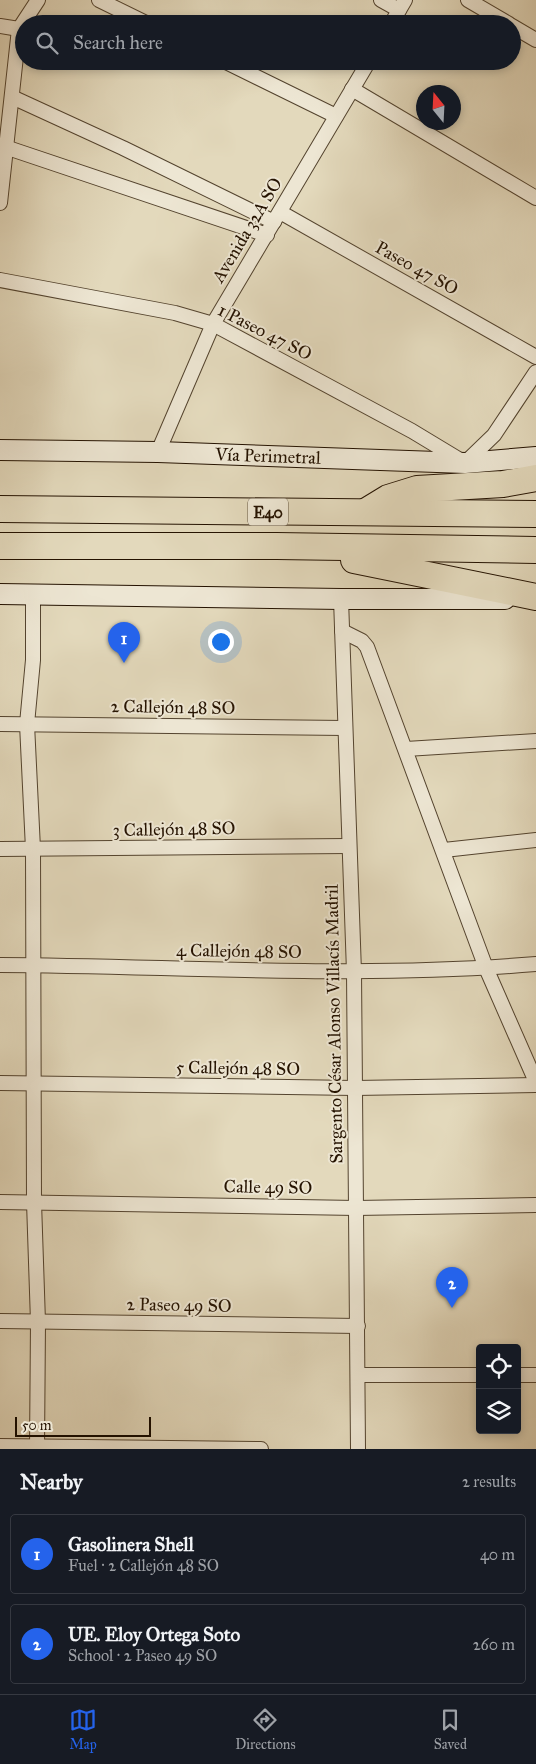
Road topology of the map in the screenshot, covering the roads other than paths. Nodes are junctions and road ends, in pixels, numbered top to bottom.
1 (38, 0) edge
2 (99, 0) edge
3 (381, 0) edge
4 (468, 0) edge
5 (402, 5) edge
6 (28, 15) edge
7 (130, 15) edge
8 (494, 15) edge
9 (0, 26) edge
10 (15, 28) edge
11 (521, 31) edge
12 (536, 40) edge
13 (15, 67) edge
14 (242, 70) edge
15 (364, 70) edge
16 (352, 90) junction
17 (12, 97) junction
18 (336, 116) junction
19 (4, 148) edge
20 (536, 198) edge
21 (0, 203) edge
22 (277, 217) junction
23 (267, 235) junction
24 (0, 280) edge
25 (213, 324) junction
26 (536, 357) edge
27 (536, 372) edge
28 (0, 450) edge
29 (158, 452) junction
30 (536, 457) edge
31 (465, 463) junction
32 (536, 478) edge
33 (0, 508) edge
34 (363, 514) junction
35 (536, 514) edge
36 (0, 546) edge
37 (277, 546) junction
38 (536, 550) edge
39 (0, 594) edge
40 (33, 594) junction
41 (536, 598) edge
42 (341, 599) junction
43 (342, 631) junction
44 (0, 724) edge
45 (27, 724) junction
46 (345, 728) junction
47 (536, 741) edge
48 (406, 749) junction
49 (536, 840) edge
50 (348, 846) junction
51 (0, 849) edge
52 (33, 849) junction
53 (444, 850) junction
54 (536, 964) edge
55 (0, 965) edge
56 (34, 965) junction
57 (486, 968) junction
58 (354, 972) junction
59 (0, 1083) edge
60 (536, 1083) edge
61 (35, 1084) junction
62 (355, 1088) junction
63 (0, 1202) edge
64 (34, 1202) junction
65 (536, 1205) edge
66 (356, 1208) junction
67 (0, 1321) edge
68 (38, 1322) junction
69 (358, 1326) junction
70 (358, 1375) junction
71 (476, 1375) edge
72 (521, 1375) edge
73 (536, 1375) edge
74 (0, 1446) edge
75 (36, 1447) edge
76 (261, 1449) edge
77 (358, 1449) edge

1 - 6 street
2 - 7 street
3 - 5 street
4 - 8 street
9 - 10 street
11 - 12 street
13 - 17 street
14 - 18 street
15 - 16 street, Avenida 32A SO
16 - 18 street, Avenida 32A SO
16 - 20 street
17 - 19 street
17 - 22 street, Paseo 47 SO
18 - 22 street, Avenida 32A SO
19 - 21 street
19 - 23 street
22 - 23 street, Avenida 32A SO
22 - 26 street, Paseo 47 SO
23 - 25 street, Avenida 32A SO
24 - 25 street, 1 Paseo 47 SO
25 - 29 street, Avenida 32A SO
25 - 31 street, 1 Paseo 47 SO
27 - 31 street
28 - 29 street, Vía Perimetral
29 - 31 street, Vía Perimetral
30 - 31 street, Vía Perimetral
32 - 34 highway
33 - 34 highway, E40
34 - 35 highway, E40
36 - 37 highway, E40
37 - 38 highway, E40
37 - 41 highway
39 - 40 street
40 - 42 street
40 - 45 street
41 - 42 street
42 - 43 street, Sargento César Alonso Villacís Madril
43 - 46 street, Sargento César Alonso Villacís Madril
43 - 48 street
44 - 45 street, 2 Callejón 48 SO
45 - 46 street, 2 Callejón 48 SO
45 - 52 street
46 - 50 street, Sargento César Alonso Villacís Madril
47 - 48 street
48 - 53 street
49 - 53 street
50 - 52 street, 3 Callejón 48 SO
50 - 58 street, Sargento César Alonso Villacís Madril
51 - 52 street, 3 Callejón 48 SO
52 - 56 street
53 - 57 street
54 - 57 street, 4 Callejón 48 SO
55 - 56 street, 4 Callejón 48 SO
56 - 58 street, 4 Callejón 48 SO
56 - 61 street
57 - 58 street, 4 Callejón 48 SO
57 - 60 street
58 - 62 street, Sargento César Alonso Villacís Madril
59 - 61 street, 5 Callejón 48 SO
60 - 62 street, 5 Callejón 48 SO
61 - 62 street, 5 Callejón 48 SO
61 - 64 street
62 - 66 street, Sargento César Alonso Villacís Madril
63 - 64 street, Calle 49 SO
64 - 66 street, Calle 49 SO
64 - 68 street
65 - 66 street, Calle 49 SO
66 - 69 street, Sargento César Alonso Villacís Madril
67 - 68 street, 2 Paseo 49 SO
68 - 69 street, 2 Paseo 49 SO
68 - 75 street
69 - 70 street, Sargento César Alonso Villacís Madril
70 - 71 street
70 - 77 street, Sargento César Alonso Villacís Madril
72 - 73 street
74 - 75 street
75 - 76 street

